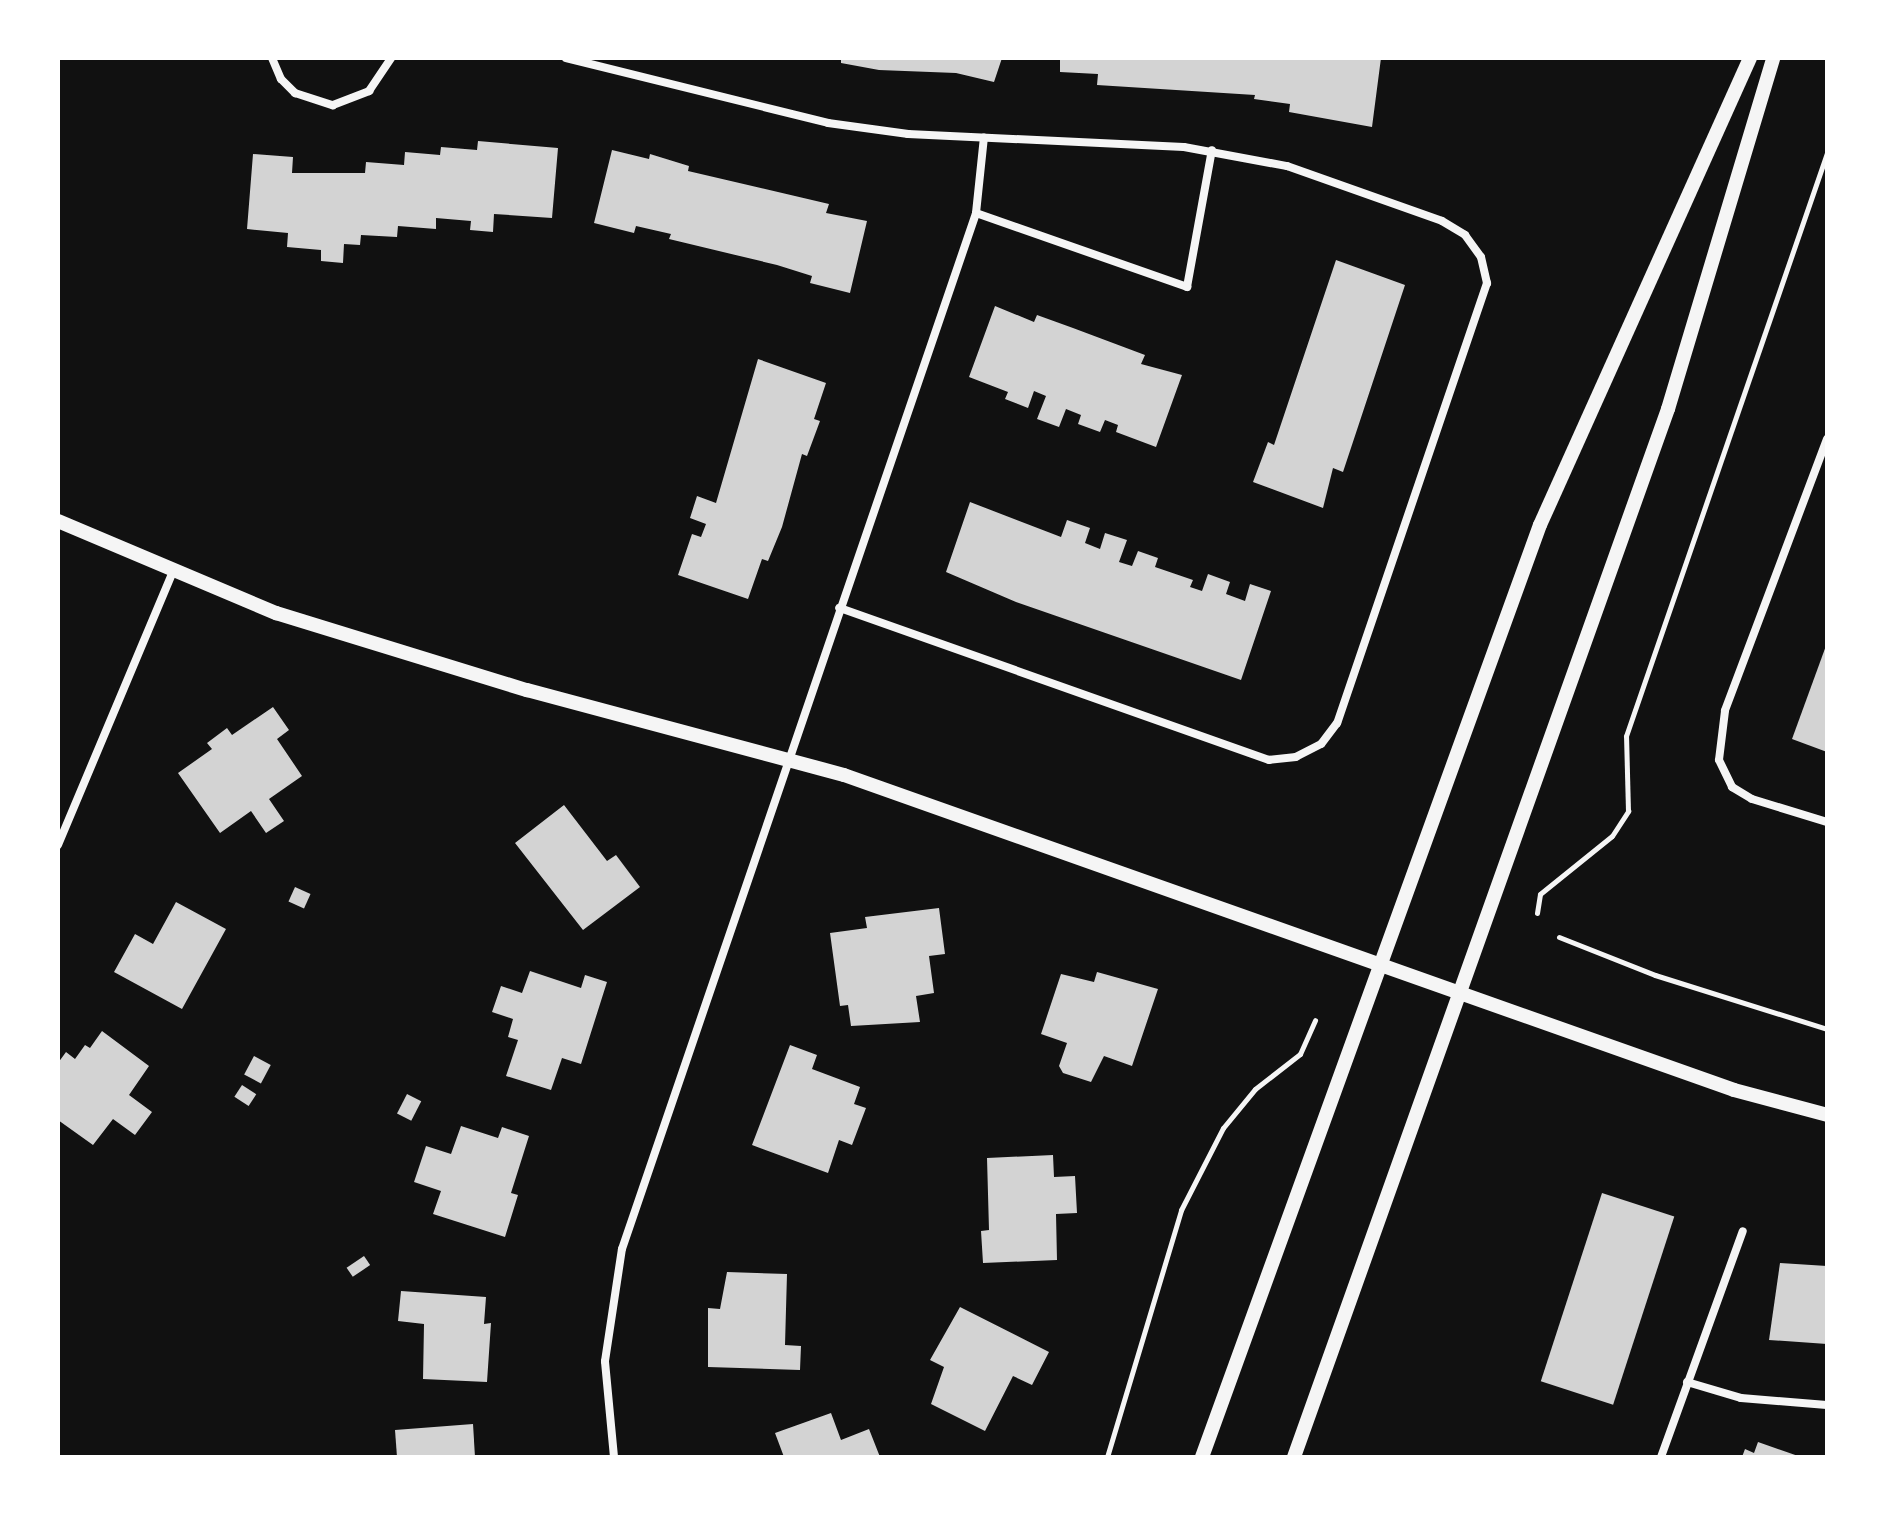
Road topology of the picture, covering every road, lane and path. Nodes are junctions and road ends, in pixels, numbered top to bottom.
1 (272, 58) edge
2 (391, 58) edge
3 (566, 58) edge
4 (1750, 58) edge
5 (1773, 58) edge
6 (984, 137) junction
7 (1212, 150) junction
8 (1827, 153) edge
9 (976, 213) junction
10 (1827, 439) edge
11 (58, 521) edge
12 (173, 572) junction
13 (839, 608) junction
14 (789, 758) junction
15 (1827, 822) edge
16 (58, 845) edge
17 (1537, 913) dead end
18 (1559, 937) dead end
19 (1378, 963) junction
20 (1460, 991) junction
21 (1315, 1020) dead end
22 (1827, 1029) edge
23 (1827, 1115) edge
24 (1743, 1231) dead end
25 (1687, 1382) junction
26 (1827, 1405) edge
27 (614, 1457) edge
28 (1107, 1457) edge
29 (1202, 1457) edge
30 (1294, 1457) edge
31 (1661, 1457) edge

1 - 2 street
3 - 6 street
4 - 19 street
5 - 20 street
6 - 7 street
6 - 9 street
7 - 9 street
7 - 13 street
8 - 17 path
9 - 13 street
10 - 15 street
11 - 12 street
12 - 14 street
12 - 16 street
13 - 14 street
14 - 19 street
14 - 27 street
18 - 22 path
19 - 20 street
19 - 29 street
20 - 23 street
20 - 30 street
21 - 28 path
24 - 25 street
25 - 26 street
25 - 31 street

